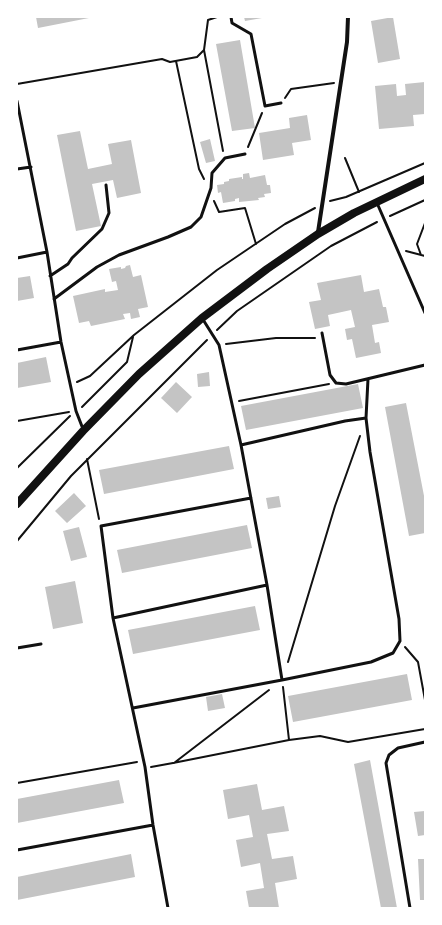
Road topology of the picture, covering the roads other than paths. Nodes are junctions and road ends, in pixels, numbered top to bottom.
1 (231, 17) edge
2 (348, 17) edge
3 (17, 101) edge
4 (281, 103) road end
5 (245, 154) road end
6 (30, 167) junction
7 (17, 169) edge
8 (425, 179) edge
9 (106, 185) dead end
10 (376, 201) junction
11 (318, 234) junction
12 (47, 252) junction
13 (17, 258) edge
14 (50, 276) junction
15 (54, 299) junction
16 (425, 313) edge
17 (202, 318) junction
18 (322, 333) dead end
19 (61, 342) junction
20 (17, 350) edge
21 (425, 365) edge
22 (368, 379) junction
23 (366, 418) junction
24 (83, 431) junction
25 (241, 445) junction
26 (251, 498) junction
27 (17, 504) edge
28 (268, 585) junction
29 (113, 618) junction
30 (41, 644) dead end
31 (17, 648) edge
32 (282, 680) junction
33 (133, 708) junction
34 (425, 742) edge
35 (153, 825) junction
36 (17, 850) edge
37 (168, 908) edge
38 (410, 908) edge

1 - 4 lane
2 - 11 street
3 - 6 lane
5 - 15 lane
6 - 7 lane
6 - 12 lane
8 - 10 main road
9 - 14 lane
10 - 11 main road
10 - 16 lane
11 - 17 main road
12 - 13 lane
12 - 14 lane
14 - 15 lane
15 - 19 lane
17 - 24 main road
17 - 25 lane
18 - 22 lane
19 - 20 lane
19 - 24 lane
21 - 22 lane
22 - 23 lane
23 - 25 lane
23 - 32 lane
24 - 27 main road
25 - 26 lane
26 - 28 lane
26 - 29 lane
28 - 29 lane
28 - 32 lane
29 - 33 lane
30 - 31 lane
32 - 33 lane
33 - 35 lane
34 - 38 lane
35 - 36 lane
35 - 37 lane

